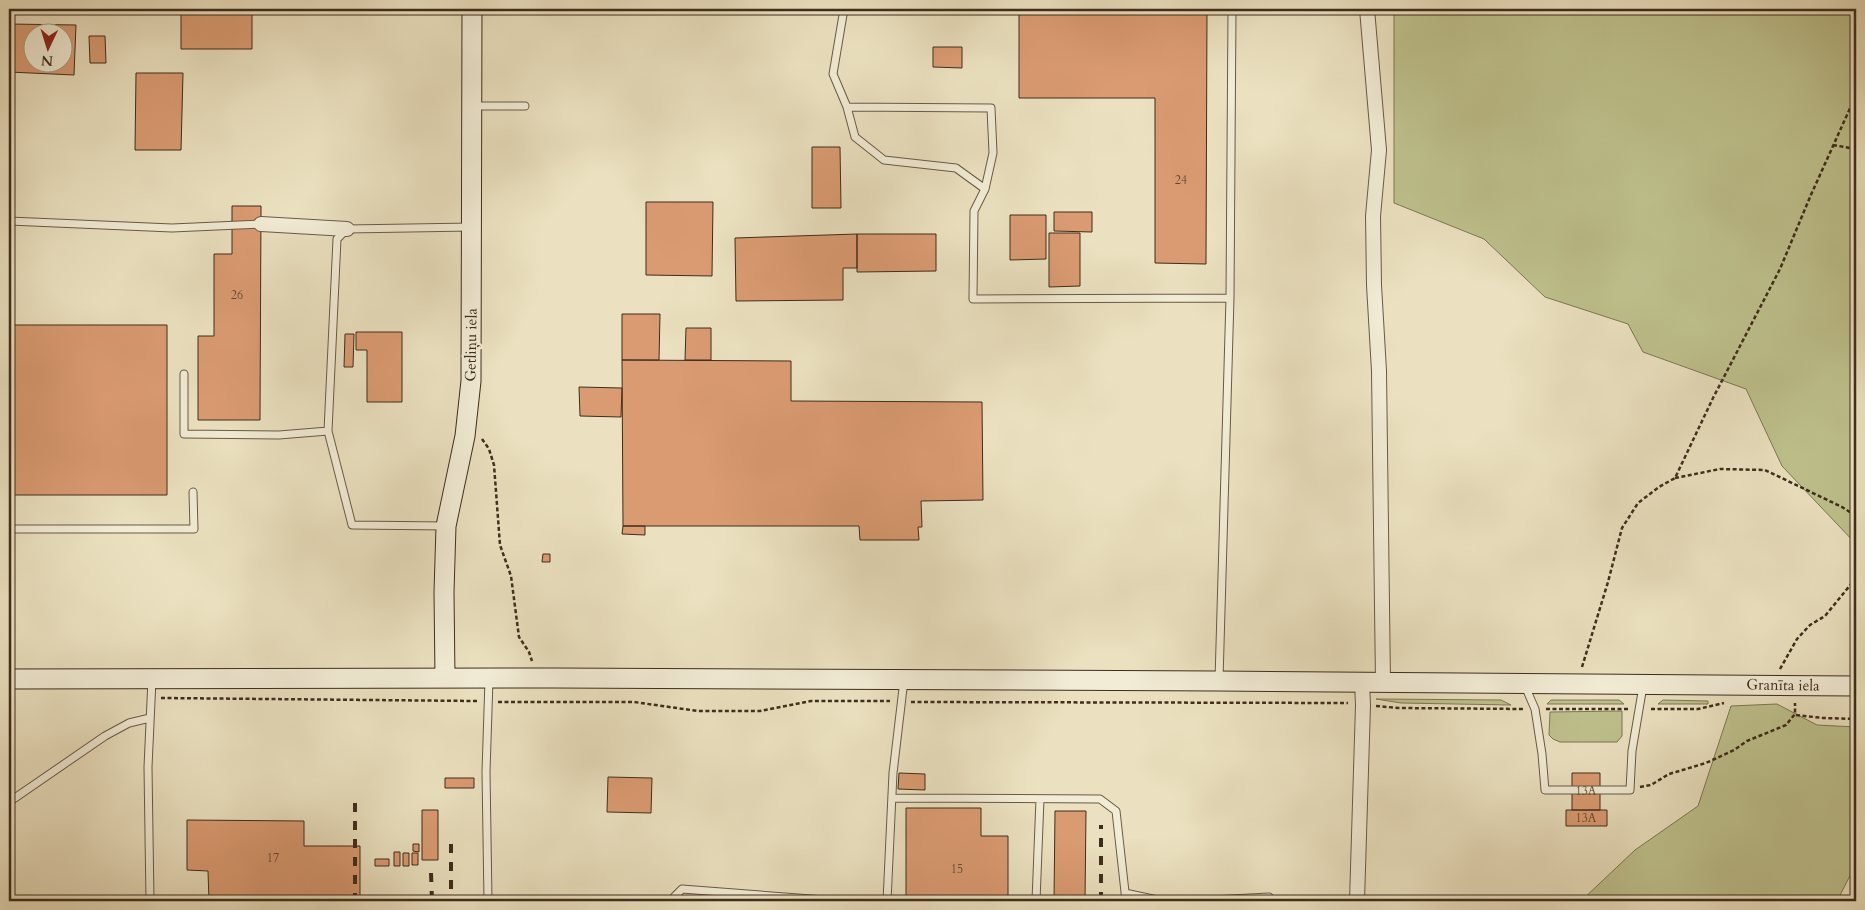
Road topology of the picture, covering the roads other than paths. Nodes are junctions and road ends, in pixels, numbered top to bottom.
1 (472, 9) edge
2 (844, 9) edge
3 (1232, 9) edge
4 (1367, 9) edge
5 (472, 106) junction
6 (525, 106) dead end
7 (847, 107) junction
8 (985, 189) junction
9 (9, 221) edge
10 (261, 224) joint
11 (472, 227) junction
12 (347, 229) junction
13 (1230, 298) junction
14 (184, 374) dead end
15 (328, 431) junction
16 (193, 492) dead end
17 (446, 526) junction
18 (9, 529) edge
19 (445, 678) junction
20 (489, 678) junction
21 (9, 679) edge
22 (152, 679) junction
23 (904, 680) junction
24 (1218, 681) junction
25 (1362, 682) junction
26 (1383, 682) junction
27 (1524, 683) junction
28 (1644, 684) junction
29 (1856, 686) edge
30 (150, 718) junction
31 (892, 798) junction
32 (1040, 799) junction
33 (9, 802) edge
34 (1126, 897) edge
35 (150, 901) edge
36 (488, 901) edge
37 (670, 901) edge
38 (838, 901) edge
39 (887, 901) edge
40 (1036, 901) edge
41 (1162, 901) edge
42 (1192, 901) edge
43 (1273, 901) edge
44 (1357, 901) edge

1 - 5 main road, Getliņu iela
2 - 7 lane
3 - 13 lane
4 - 26 street
5 - 6 lane
5 - 11 main road, Getliņu iela
7 - 8 lane
7 - 8 lane
8 - 13 lane
9 - 10 lane
10 - 12 street
11 - 12 lane
11 - 17 main road, Getliņu iela
12 - 15 lane
13 - 24 lane
14 - 15 lane
15 - 17 lane
16 - 18 lane
17 - 19 main road, Getliņu iela
19 - 20 main road, Granīta iela
19 - 22 main road, Granīta iela
20 - 23 main road, Granīta iela
20 - 36 lane
21 - 22 main road, Granīta iela
22 - 30 lane
23 - 24 main road, Granīta iela
23 - 31 lane
24 - 25 main road, Granīta iela
25 - 26 main road, Granīta iela
25 - 44 street
26 - 27 main road, Granīta iela
27 - 28 main road, Granīta iela
27 - 28 lane
28 - 29 main road, Granīta iela
30 - 33 lane
30 - 35 lane
31 - 32 lane
31 - 39 lane
32 - 34 lane
32 - 40 lane
34 - 41 lane
37 - 38 lane
42 - 43 lane

